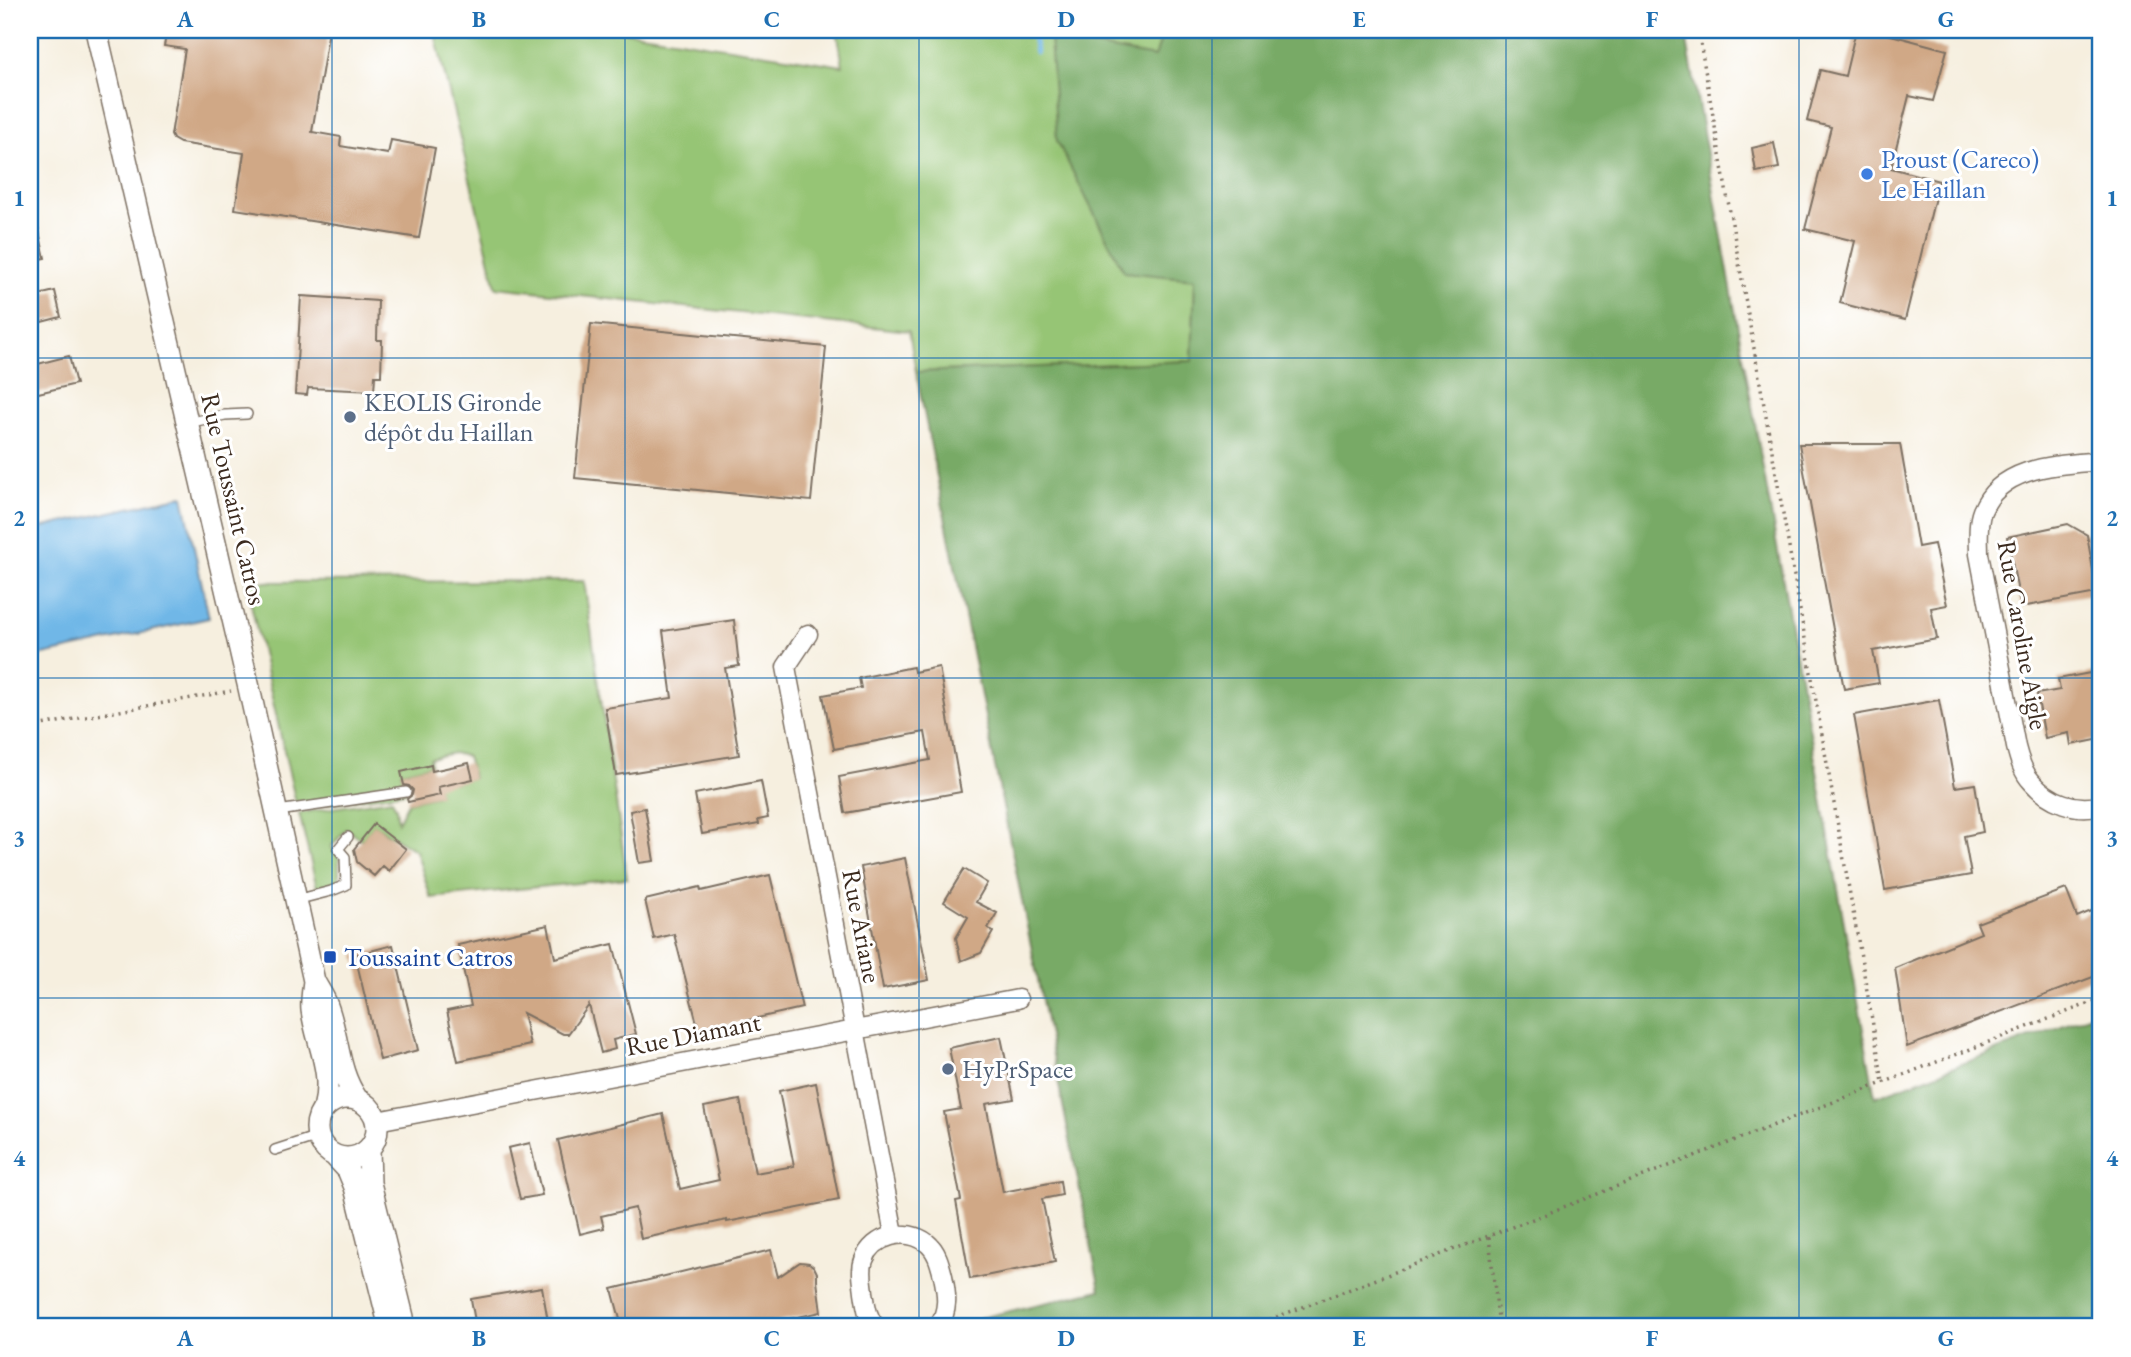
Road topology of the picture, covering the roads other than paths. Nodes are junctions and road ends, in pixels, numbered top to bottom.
1 (96, 30) edge
2 (247, 414) dead end
3 (187, 423) junction
4 (2101, 461) edge
5 (808, 634) dead end
6 (406, 792) dead end
7 (2101, 805) edge
8 (276, 811) junction
9 (348, 837) dead end
10 (296, 900) junction
11 (314, 981) junction
12 (1018, 999) dead end
13 (855, 1030) junction
14 (357, 1100) junction
15 (324, 1109) junction
16 (377, 1121) junction
17 (318, 1136) junction
18 (369, 1149) junction
19 (275, 1150) dead end
20 (335, 1156) junction
21 (894, 1234) junction
22 (392, 1327) edge
23 (403, 1327) edge
24 (876, 1327) edge
25 (938, 1327) edge

1 - 3 street, Rue Toussaint Catros
2 - 3 lane
3 - 8 street, Rue Toussaint Catros
4 - 7 street, Rue Caroline Aigle
5 - 13 street, Rue Ariane
6 - 8 lane
8 - 10 street, Rue Toussaint Catros
9 - 10 lane
10 - 11 street, Rue Toussaint Catros
11 - 14 street, Rue Toussaint Catros
11 - 15 street, Rue Toussaint Catros
12 - 13 street, Rue Diamant
13 - 16 street, Rue Diamant
13 - 21 street, Rue Ariane
14 - 15 street
14 - 16 street
15 - 17 street
16 - 18 street
17 - 19 lane
17 - 20 street
18 - 20 street
18 - 23 street
20 - 22 street
21 - 24 street
21 - 25 street

